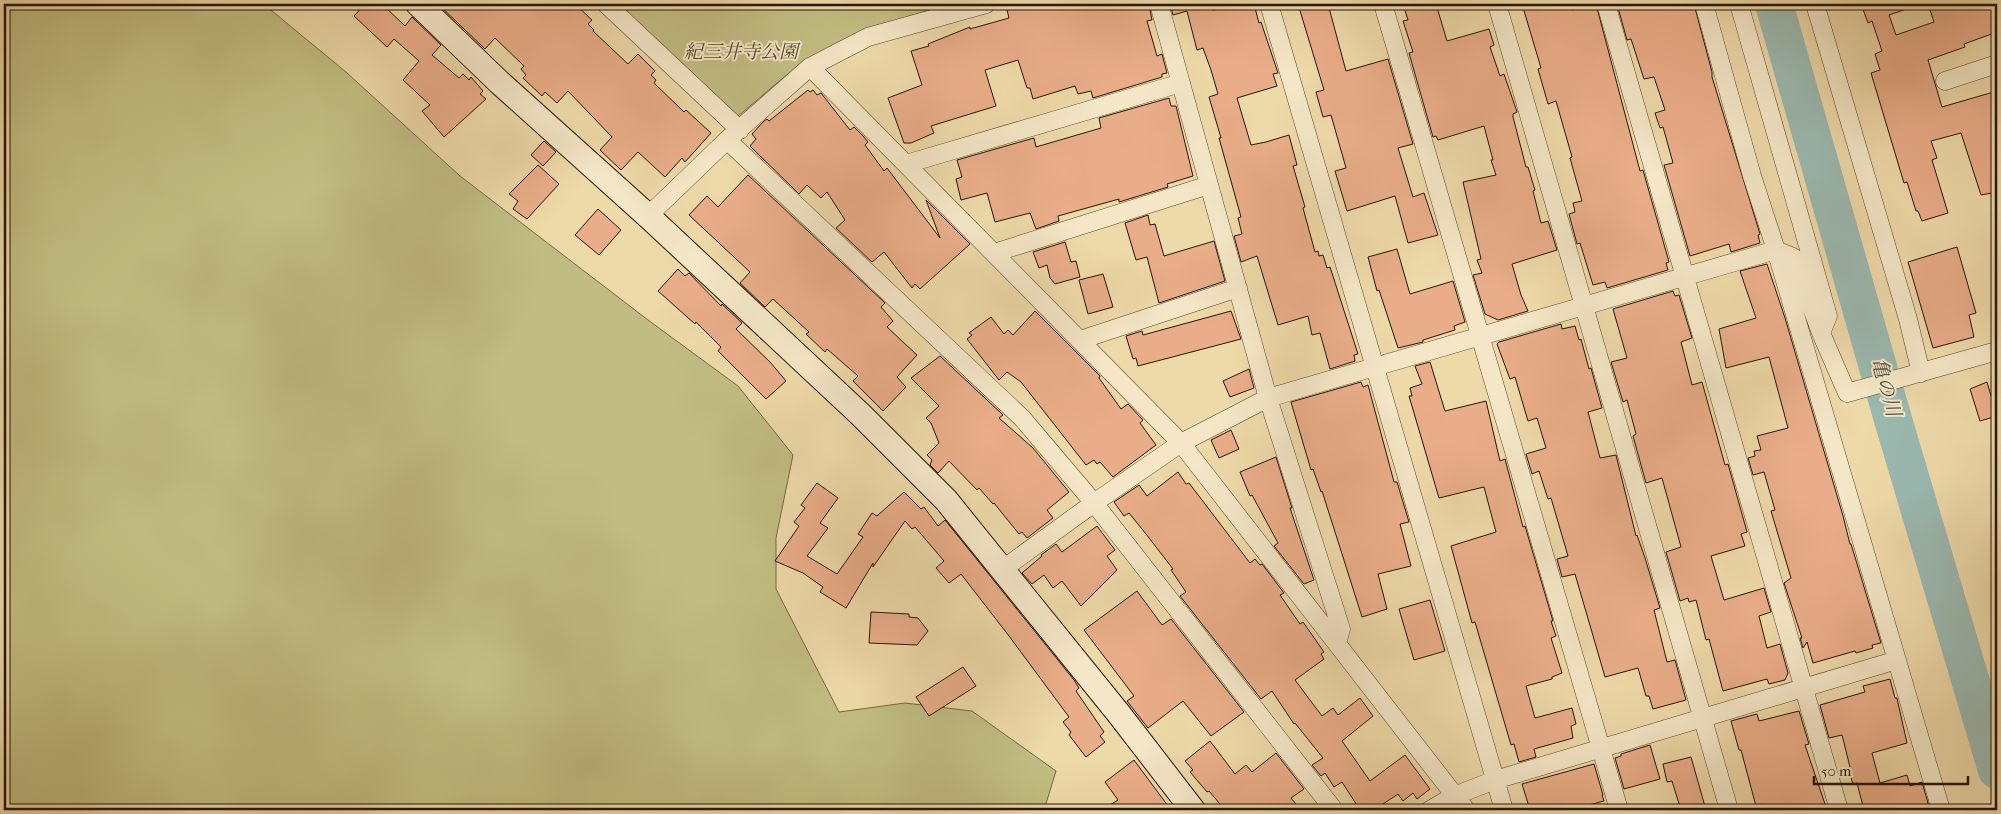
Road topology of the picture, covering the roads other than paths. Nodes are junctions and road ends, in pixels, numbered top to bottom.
1 (418, 4) edge
2 (606, 4) edge
3 (986, 4) edge
4 (1159, 4) edge
5 (1270, 4) edge
6 (1383, 4) edge
7 (1497, 4) edge
8 (1606, 4) edge
9 (1704, 4) edge
10 (1739, 4) edge
11 (1815, 4) edge
12 (1997, 64) edge
13 (810, 68) junction
14 (1945, 81) dead end
15 (1181, 83) junction
16 (733, 135) junction
17 (906, 164) junction
18 (1209, 185) junction
19 (648, 216) junction
20 (1776, 250) junction
21 (994, 254) junction
22 (1686, 276) junction
23 (1238, 288) junction
24 (1584, 306) junction
25 (1821, 333) junction
26 (1480, 335) junction
27 (1080, 340) junction
28 (1997, 351) edge
29 (1375, 366) junction
30 (1915, 375) junction
31 (1268, 398) junction
32 (1181, 443) junction
33 (1094, 503) junction
34 (1003, 569) junction
35 (1337, 642) junction
36 (1897, 660) junction
37 (1804, 688) junction
38 (1702, 718) junction
39 (1601, 748) junction
40 (1495, 780) junction
41 (1454, 796) junction
42 (1194, 810) edge
43 (1334, 810) edge
44 (1430, 810) edge
45 (1466, 810) edge
46 (1504, 810) edge
47 (1619, 810) edge
48 (1729, 810) edge
49 (1839, 810) edge
50 (1941, 810) edge

1 - 19 street
2 - 16 street
3 - 13 street
4 - 15 street
5 - 29 street
6 - 26 street
7 - 24 street
8 - 22 street
9 - 20 street
10 - 25 street
11 - 30 street
12 - 14 street
13 - 16 street
13 - 17 street
15 - 17 street
15 - 18 street
16 - 19 street
16 - 33 street
17 - 21 street
18 - 21 street
18 - 23 street
19 - 34 street
20 - 22 street
20 - 25 street
20 - 36 street
21 - 27 street
22 - 24 street
22 - 37 street
23 - 27 street
23 - 31 street
24 - 26 street
24 - 38 street
25 - 30 street
26 - 29 street
26 - 39 street
27 - 32 street
28 - 30 street
29 - 31 street
29 - 40 street
31 - 32 street
31 - 35 street
32 - 33 street
32 - 35 street
33 - 34 street
33 - 43 street
34 - 42 street
35 - 41 street
36 - 37 street
36 - 50 street
37 - 38 street
37 - 49 street
38 - 39 street
38 - 48 street
39 - 40 street
39 - 47 street
40 - 41 street
40 - 46 street
41 - 44 street
41 - 45 street

